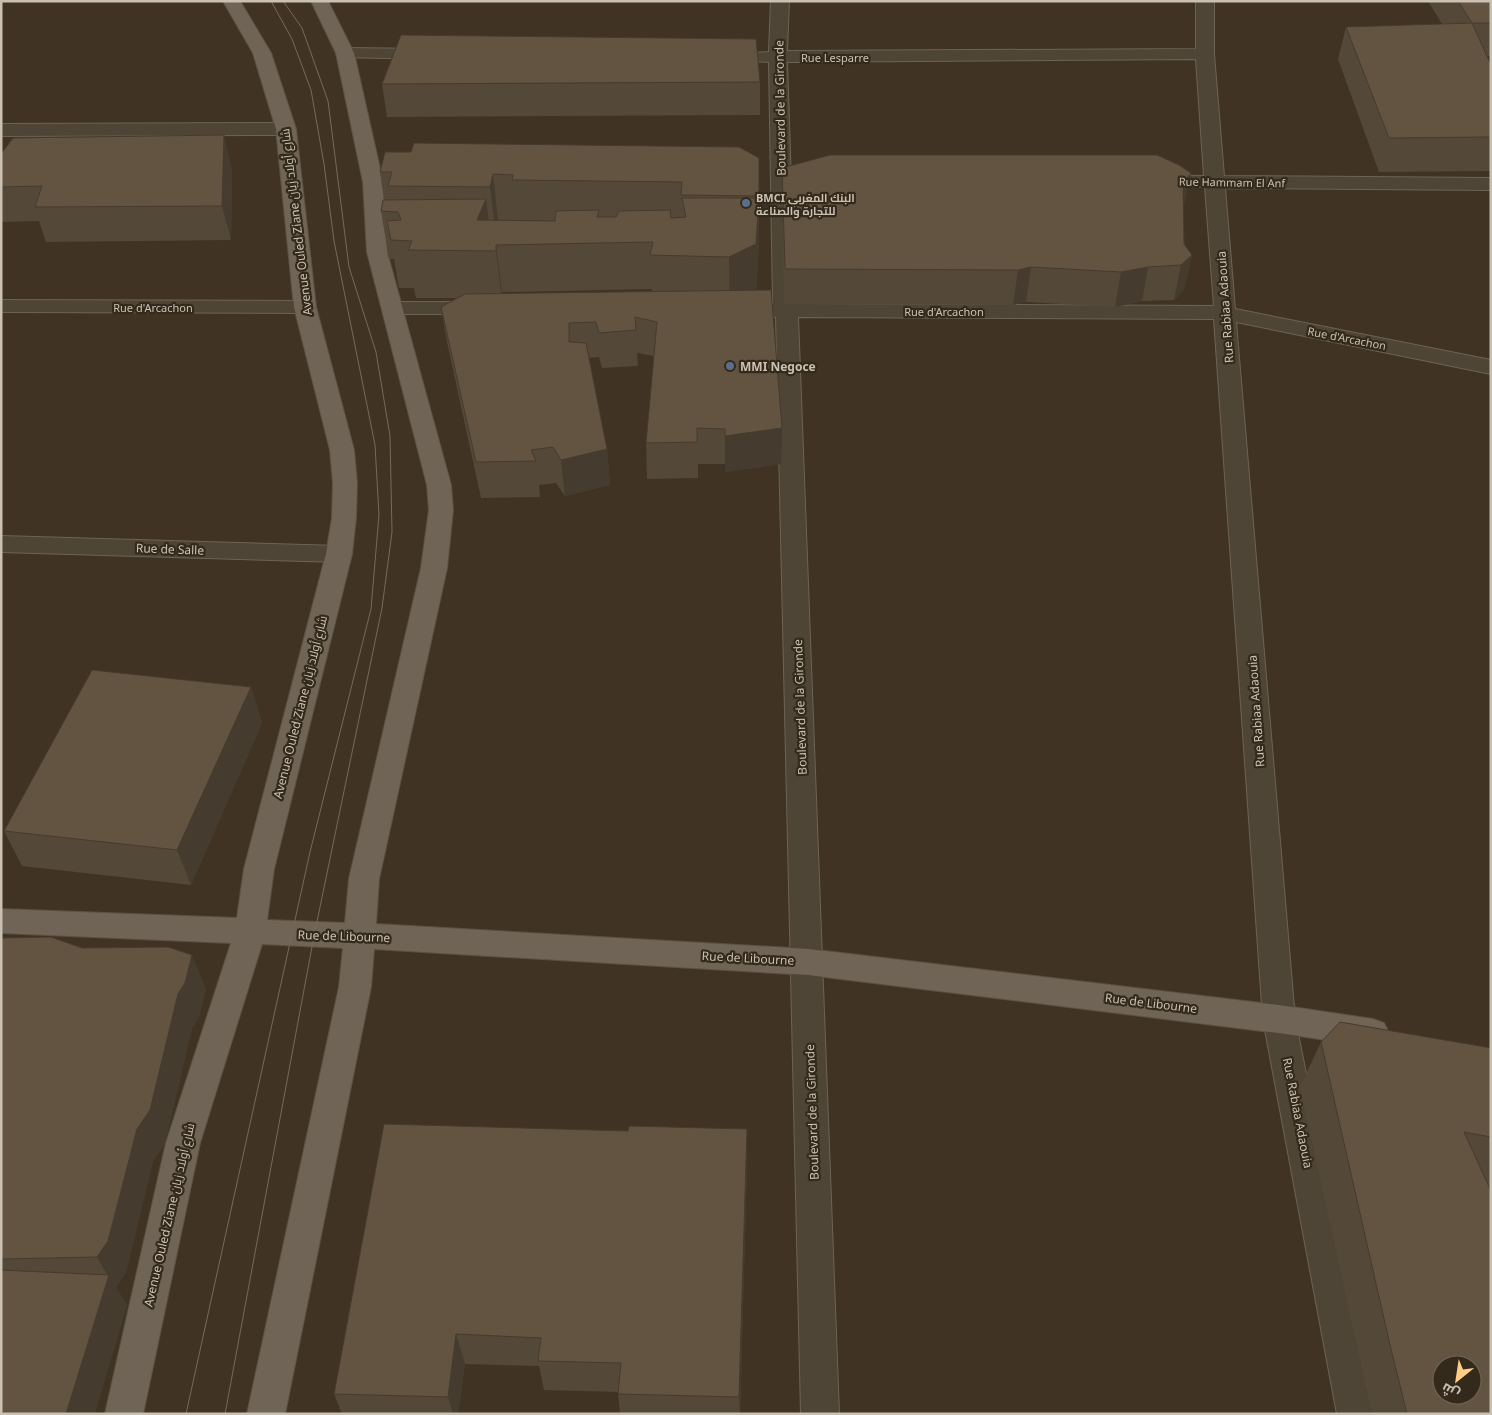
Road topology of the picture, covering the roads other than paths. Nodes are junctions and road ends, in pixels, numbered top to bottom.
1 (231, 1) edge
2 (319, 1) edge
3 (780, 1) edge
4 (1206, 1) edge
5 (345, 53) junction
6 (443, 54) edge
7 (1205, 54) junction
8 (738, 57) edge
9 (778, 58) junction
10 (286, 129) junction
11 (1, 130) edge
12 (1136, 181) edge
13 (1215, 182) junction
14 (1491, 184) edge
15 (1, 306) edge
16 (305, 308) junction
17 (393, 308) junction
18 (501, 308) edge
19 (748, 310) edge
20 (787, 310) junction
21 (1226, 314) junction
22 (1491, 367) edge
23 (1, 544) edge
24 (339, 554) junction
25 (1, 921) edge
26 (250, 933) junction
27 (360, 936) junction
28 (808, 962) junction
29 (1279, 1019) junction
30 (1404, 1037) edge
31 (124, 1414) edge
32 (266, 1414) edge
33 (820, 1414) edge
34 (1356, 1414) edge

1 - 10 main road, Avenue Ouled Ziane شارع أولاد زيان
2 - 5 main road
3 - 9 street, Boulevard de la Gironde
4 - 7 street, Rue Rabiaa Adaouia
5 - 6 street
5 - 17 main road
7 - 9 street, Rue Lesparre
7 - 13 street, Rue Rabiaa Adaouia
8 - 9 street, Rue Lesparre
9 - 20 street, Boulevard de la Gironde
10 - 11 street
10 - 16 main road, Avenue Ouled Ziane شارع أولاد زيان
12 - 13 street, Rue Hammam El Anf
13 - 14 street, Rue Hammam El Anf
13 - 21 street, Rue Rabiaa Adaouia
15 - 16 street, Rue d'Arcachon
16 - 24 main road, Avenue Ouled Ziane شارع أولاد زيان
17 - 18 street
17 - 27 main road
19 - 20 street, Rue d'Arcachon
20 - 21 street, Rue d'Arcachon
20 - 28 street, Boulevard de la Gironde
21 - 22 street, Rue d'Arcachon
21 - 29 street, Rue Rabiaa Adaouia
23 - 24 street, Rue de Salle
24 - 26 main road, Avenue Ouled Ziane شارع أولاد زيان
25 - 26 main road, Rue de Libourne
26 - 27 main road, Rue de Libourne
26 - 31 main road, Avenue Ouled Ziane شارع أولاد زيان
27 - 28 main road, Rue de Libourne
27 - 32 main road
28 - 29 main road, Rue de Libourne
28 - 33 street, Boulevard de la Gironde
29 - 30 main road, Rue de Libourne
29 - 34 street, Rue Rabiaa Adaouia

